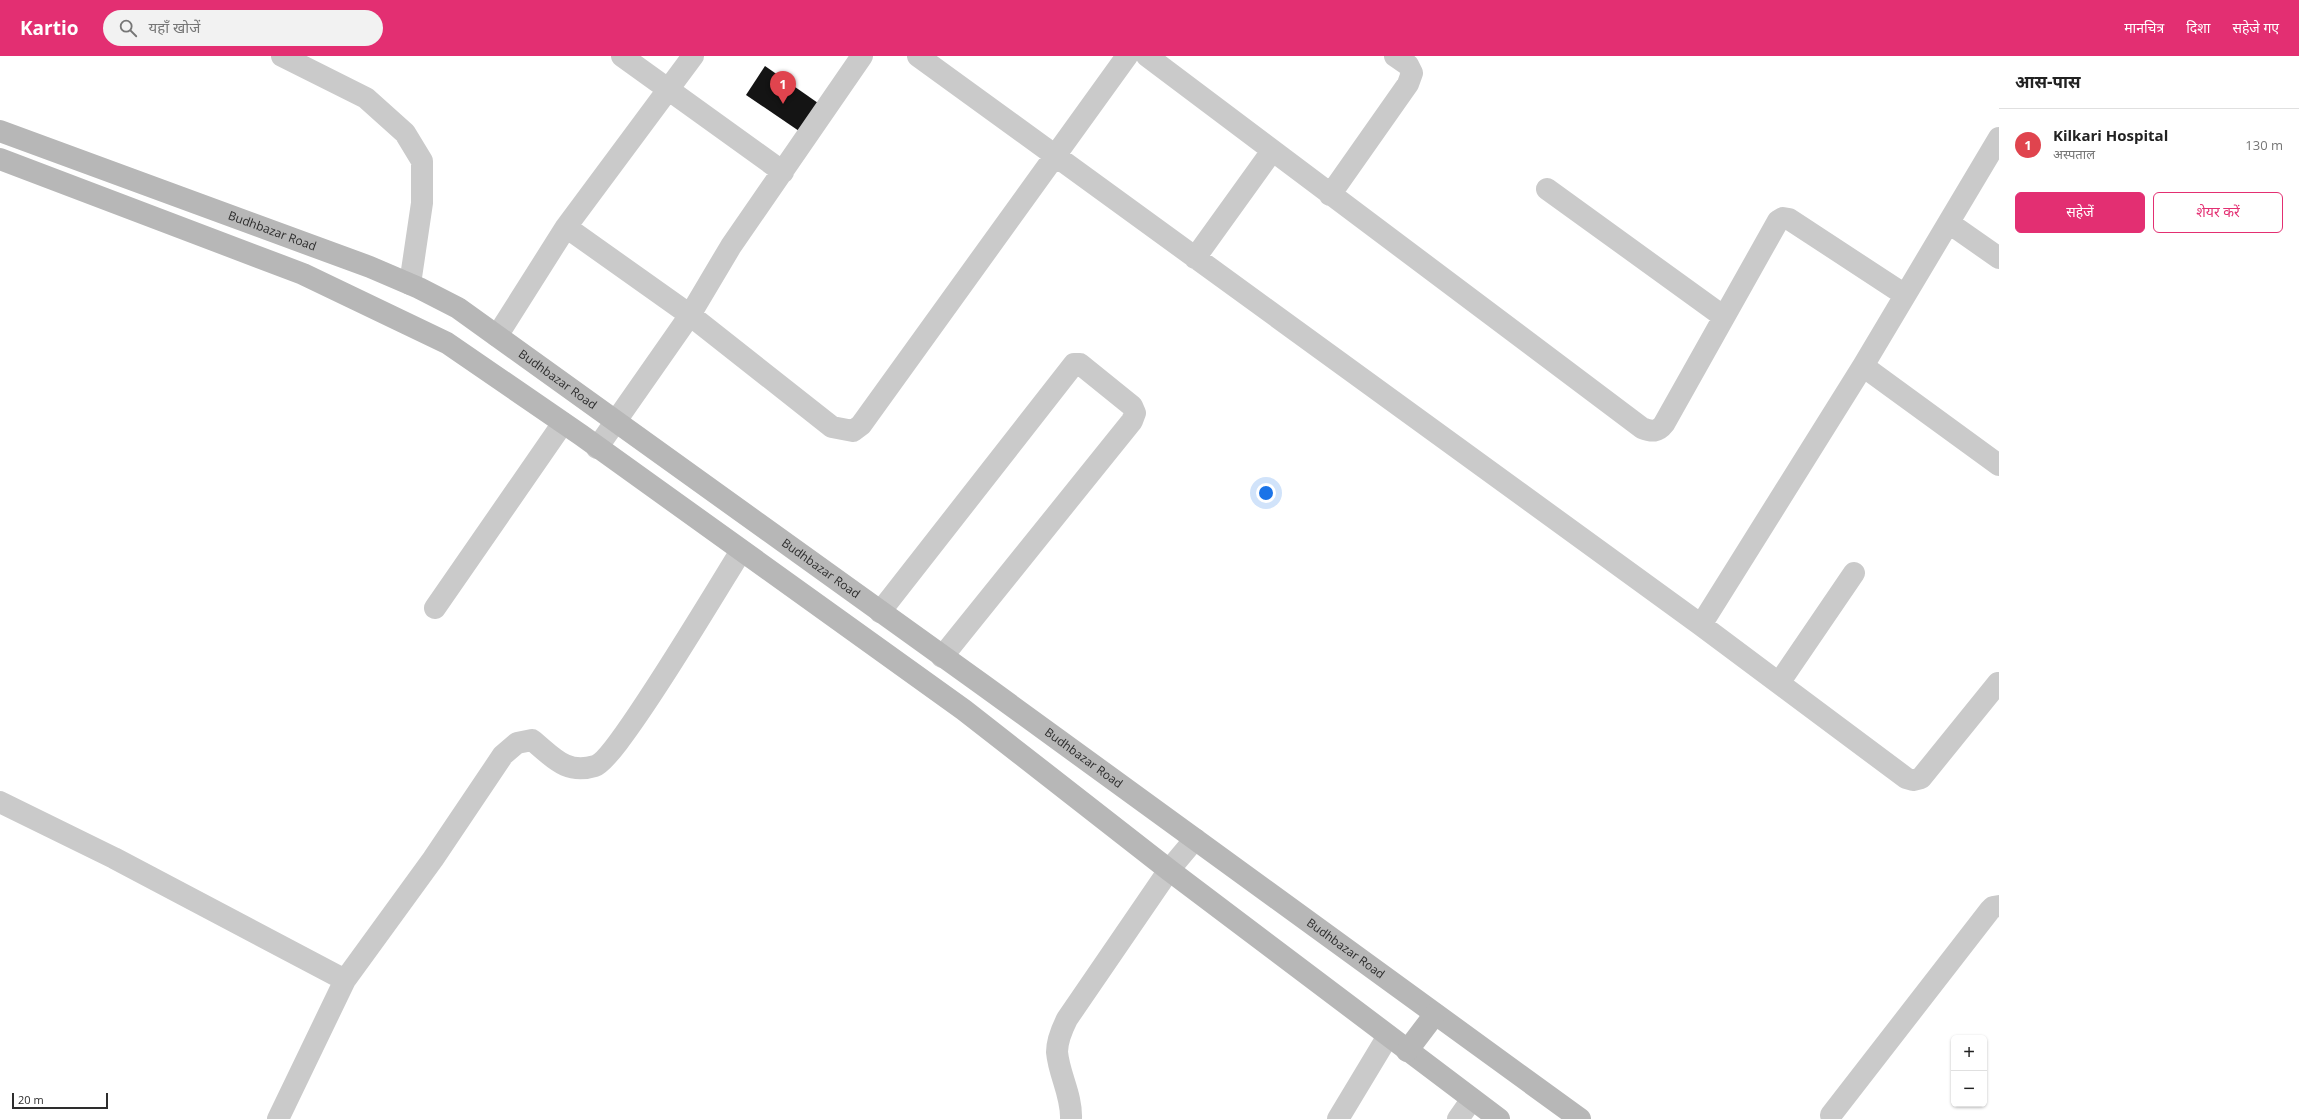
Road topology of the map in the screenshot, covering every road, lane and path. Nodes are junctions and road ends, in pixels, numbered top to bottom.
1 (622, 56) edge
2 (693, 56) edge
3 (862, 56) edge
4 (918, 56) edge
5 (1127, 56) edge
6 (1147, 56) edge
7 (1395, 56) edge
8 (287, 57) edge
9 (669, 90) junction
10 (0, 131) edge
11 (1999, 138) edge
12 (1272, 151) junction
13 (1054, 155) junction
14 (0, 159) edge
15 (783, 172) junction
16 (1546, 189) dead end
17 (1330, 195) junction
18 (1949, 222) junction
19 (566, 227) junction
20 (1195, 258) junction
21 (1999, 258) edge
22 (410, 284) junction
23 (1906, 295) junction
24 (690, 315) junction
25 (1724, 317) junction
26 (472, 318) junction
27 (497, 336) junction
28 (455, 349) junction
29 (1863, 366) junction
30 (615, 421) junction
31 (563, 423) junction
32 (597, 448) junction
33 (1999, 465) edge
34 (742, 512) junction
35 (723, 538) junction
36 (741, 551) junction
37 (1854, 573) dead end
38 (435, 608) dead end
39 (880, 612) junction
40 (1700, 625) junction
41 (942, 657) junction
42 (1779, 683) junction
43 (1998, 683) edge
44 (0, 802) edge
45 (1195, 840) junction
46 (1169, 870) junction
47 (1999, 906) edge
48 (345, 980) junction
49 (1435, 1014) junction
50 (1388, 1036) junction
51 (1407, 1051) junction
52 (1472, 1099) junction
53 (1831, 1115) dead end
54 (278, 1119) edge
55 (1071, 1119) edge
56 (1338, 1119) edge
57 (1458, 1119) edge
58 (1499, 1119) edge
59 (1580, 1119) edge

1 - 9 street
2 - 9 street
3 - 15 street
4 - 13 street
5 - 13 street
6 - 12 street
7 - 17 street
8 - 22 street
9 - 15 street
9 - 19 street
10 - 22 street, Budhbazar Road
11 - 18 street
12 - 17 street
12 - 20 street
13 - 20 street
13 - 24 street
14 - 28 street
15 - 24 street
16 - 25 street
17 - 25 street
18 - 21 street
18 - 23 street
19 - 24 street
19 - 27 street
20 - 40 street
22 - 26 street, Budhbazar Road
23 - 25 street
23 - 29 street
24 - 30 street
26 - 27 street, Budhbazar Road
26 - 28 street
27 - 30 street, Budhbazar Road
28 - 31 street
29 - 33 street
29 - 40 street
30 - 32 street
30 - 34 street, Budhbazar Road
31 - 32 street
31 - 38 street
32 - 35 street
34 - 35 street
34 - 39 street, Budhbazar Road
35 - 36 street
36 - 46 street
36 - 48 street
37 - 42 street
39 - 41 street, Budhbazar Road
39 - 41 street
40 - 42 street
41 - 45 street, Budhbazar Road
42 - 43 street
44 - 48 street
45 - 46 street
45 - 49 street, Budhbazar Road
46 - 50 street
46 - 55 street
47 - 53 street
48 - 54 street
49 - 51 street
49 - 59 street, Budhbazar Road
50 - 51 street
50 - 56 street
51 - 52 street
52 - 57 street
52 - 58 street

